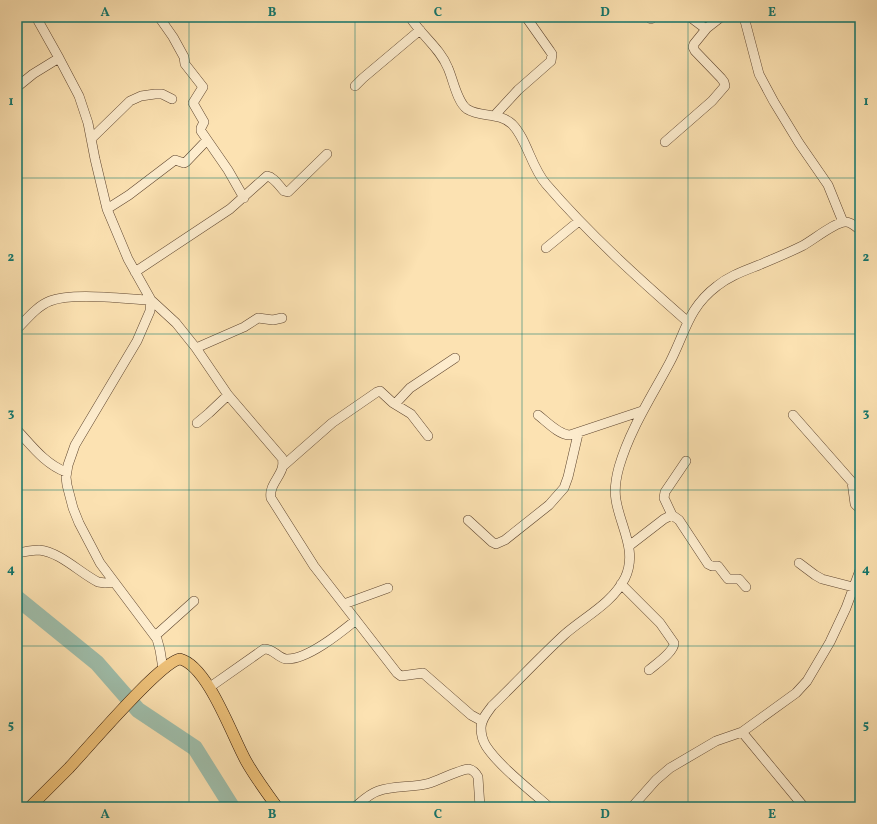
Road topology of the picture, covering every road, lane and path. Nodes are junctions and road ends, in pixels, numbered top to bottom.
1 (36, 17) edge
2 (159, 17) edge
3 (410, 17) edge
4 (526, 17) edge
5 (690, 17) edge
6 (720, 17) edge
7 (744, 17) edge
8 (706, 29) junction
9 (420, 30) junction
10 (59, 58) junction
11 (355, 86) dead end
12 (17, 87) edge
13 (172, 100) dead end
14 (495, 115) junction
15 (91, 139) junction
16 (207, 140) junction
17 (666, 142) dead end
18 (327, 154) dead end
19 (244, 198) junction
20 (107, 209) junction
21 (579, 221) junction
22 (843, 222) junction
23 (860, 230) edge
24 (546, 248) dead end
25 (135, 272) junction
26 (151, 300) junction
27 (282, 318) dead end
28 (688, 322) junction
29 (17, 329) edge
30 (196, 348) junction
31 (456, 358) dead end
32 (228, 394) junction
33 (395, 404) junction
34 (642, 411) junction
35 (538, 415) dead end
36 (793, 415) dead end
37 (197, 423) dead end
38 (17, 430) edge
39 (578, 434) junction
40 (428, 436) dead end
41 (686, 461) dead end
42 (284, 466) junction
43 (66, 472) junction
44 (860, 509) edge
45 (672, 515) junction
46 (468, 520) dead end
47 (629, 546) junction
48 (17, 553) edge
49 (799, 563) dead end
50 (860, 570) edge
51 (114, 582) junction
52 (621, 584) junction
53 (746, 587) dead end
54 (853, 587) junction
55 (388, 588) dead end
56 (194, 601) dead end
57 (344, 604) junction
58 (356, 620) junction
59 (155, 636) junction
60 (163, 669) junction
61 (649, 670) dead end
62 (210, 687) junction
63 (482, 721) junction
64 (742, 732) junction
65 (30, 807) edge
66 (277, 807) edge
67 (355, 807) edge
68 (480, 807) edge
69 (549, 807) edge
70 (632, 807) edge
71 (804, 807) edge

1 - 10 street
2 - 16 street
3 - 9 street
4 - 14 street
5 - 8 street
6 - 8 street
7 - 22 street
8 - 17 street
9 - 11 street
9 - 14 street
10 - 12 street
10 - 15 street
13 - 15 street
14 - 21 street
15 - 20 street
16 - 19 street
16 - 20 street
18 - 19 street
19 - 25 street
20 - 25 street
21 - 24 street
21 - 28 street
22 - 23 street
22 - 28 street
25 - 26 street
26 - 29 street
26 - 30 street
26 - 43 street
27 - 30 street
28 - 34 street
30 - 32 street
31 - 33 street
32 - 37 street
32 - 42 street
33 - 40 street
33 - 42 street
34 - 39 street
34 - 47 street
35 - 39 street
36 - 44 street
38 - 43 street
39 - 46 street
41 - 45 street
42 - 57 street
43 - 51 street
45 - 47 street
45 - 53 street
47 - 52 street
48 - 51 street
49 - 54 street
50 - 54 street
51 - 59 street
52 - 61 street
52 - 63 street
54 - 64 street
55 - 57 street
56 - 59 street
57 - 58 street
58 - 62 street
58 - 63 street
59 - 60 street
60 - 62 main road
60 - 65 main road
62 - 66 main road
63 - 69 street
64 - 70 street
64 - 71 street
67 - 68 street

